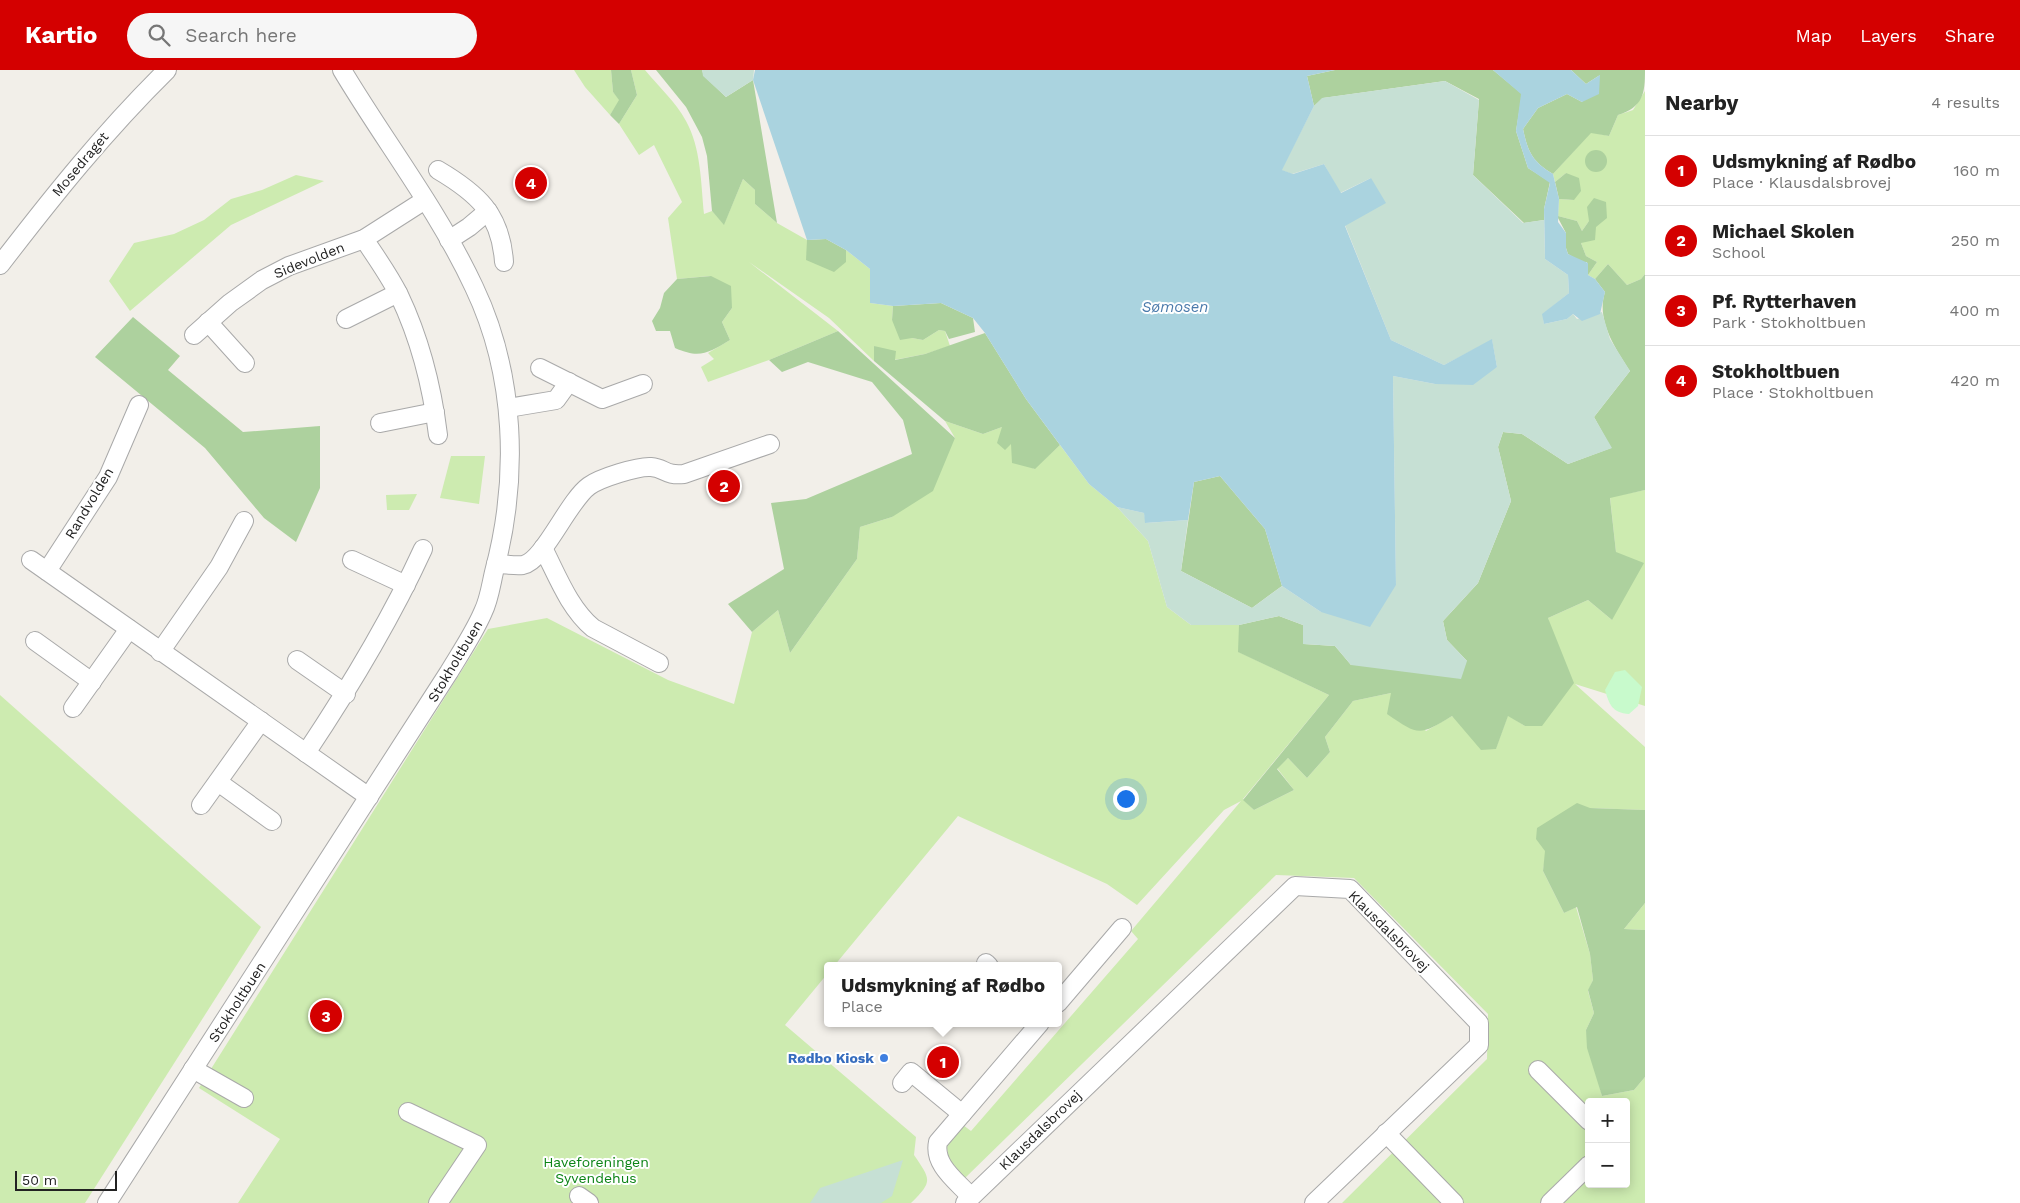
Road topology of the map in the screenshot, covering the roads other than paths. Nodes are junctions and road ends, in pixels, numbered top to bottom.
1 (167, 70) edge
2 (342, 70) edge
3 (438, 170) dead end
4 (425, 200) junction
5 (488, 211) junction
6 (364, 239) junction
7 (449, 240) junction
8 (504, 262) dead end
9 (0, 265) edge
10 (398, 293) junction
11 (346, 319) dead end
12 (208, 322) junction
13 (194, 335) dead end
14 (245, 363) dead end
15 (540, 368) dead end
16 (570, 382) junction
17 (643, 384) dead end
18 (139, 405) dead end
19 (508, 408) junction
20 (435, 412) junction
21 (380, 423) dead end
22 (438, 435) dead end
23 (770, 444) dead end
24 (244, 520) dead end
25 (543, 548) junction
26 (423, 549) dead end
27 (31, 560) dead end
28 (352, 560) dead end
29 (496, 564) junction
30 (47, 571) junction
31 (406, 585) junction
32 (129, 629) junction
33 (35, 641) dead end
34 (160, 652) junction
35 (297, 660) dead end
36 (659, 663) dead end
37 (92, 682) junction
38 (346, 694) junction
39 (73, 708) dead end
40 (261, 721) junction
41 (306, 753) junction
42 (218, 782) junction
43 (369, 797) junction
44 (201, 805) dead end
45 (272, 821) dead end
46 (1122, 928) dead end
47 (1062, 998) edge
48 (1037, 1027) edge
49 (193, 1069) junction
50 (1538, 1070) dead end
51 (902, 1083) dead end
52 (244, 1098) dead end
53 (408, 1112) dead end
54 (962, 1114) junction
55 (1585, 1116) edge
56 (1386, 1133) junction
57 (1585, 1168) edge
58 (968, 1200) edge
59 (107, 1203) edge
60 (438, 1203) edge
61 (1314, 1203) edge
62 (1454, 1203) edge
63 (1550, 1203) edge

1 - 9 street, Mosedraget
2 - 4 street, Stokholtbuen
3 - 5 street
4 - 6 street, Sidevolden
4 - 7 street, Stokholtbuen
5 - 7 street
5 - 8 street
6 - 10 street
6 - 12 street, Sidevolden
7 - 19 street, Stokholtbuen
10 - 11 street
10 - 20 street
12 - 13 street, Sidevolden
12 - 14 street
15 - 16 street
16 - 17 street
16 - 19 street
18 - 30 street, Randvolden
19 - 29 street, Stokholtbuen
20 - 21 street
20 - 22 street
23 - 25 street
24 - 34 street
25 - 29 street
25 - 36 street
26 - 31 street
27 - 30 street
28 - 31 street
29 - 43 street, Stokholtbuen
30 - 32 street
31 - 38 street
32 - 34 street
32 - 37 street
33 - 37 street
34 - 40 street
35 - 38 street
37 - 39 street
38 - 41 street
40 - 41 street
40 - 42 street
41 - 43 street
42 - 44 street
42 - 45 street
43 - 49 street, Stokholtbuen
46 - 47 street
48 - 54 street, Klausdalsbrovej
49 - 52 street
49 - 59 street, Stokholtbuen
50 - 55 street
51 - 54 street
53 - 60 street
54 - 58 street, Klausdalsbrovej
56 - 58 street, Klausdalsbrovej
56 - 61 street, Klausdalsbrovej
56 - 62 street
57 - 63 street

